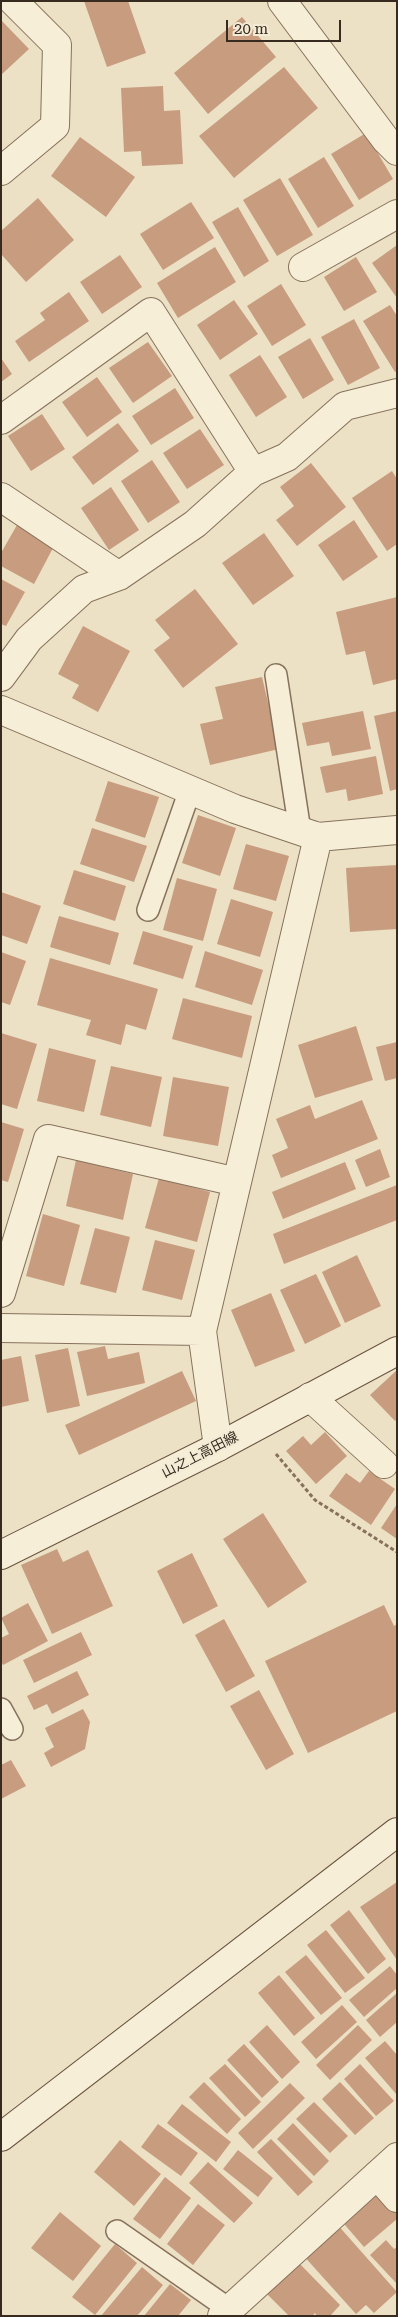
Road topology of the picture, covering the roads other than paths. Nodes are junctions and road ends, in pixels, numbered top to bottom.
1 (13, 1) edge
2 (282, 1) edge
3 (397, 151) edge
4 (1, 171) edge
5 (397, 214) edge
6 (303, 267) dead end
7 (397, 394) edge
8 (1, 420) edge
9 (253, 472) junction
10 (1, 497) edge
11 (119, 576) junction
12 (276, 675) dead end
13 (1, 677) edge
14 (1, 710) edge
15 (190, 790) junction
16 (397, 830) edge
17 (309, 834) junction
18 (148, 910) dead end
19 (236, 1182) junction
20 (1, 1293) edge
21 (1, 1328) edge
22 (202, 1331) junction
23 (397, 1351) edge
24 (310, 1397) junction
25 (218, 1448) junction
26 (384, 1464) dead end
27 (1, 1555) edge
28 (1, 1709) edge
29 (12, 1729) dead end
30 (397, 1832) edge
31 (1, 2137) edge
32 (397, 2157) edge
33 (377, 2175) junction
34 (397, 2198) edge
35 (116, 2231) dead end
36 (226, 2312) edge

1 - 4 street
2 - 3 street
5 - 6 street
7 - 9 street
8 - 9 street
9 - 11 street
10 - 11 street
11 - 13 street
12 - 17 lane
14 - 15 street
15 - 17 street
15 - 18 lane
16 - 17 street
17 - 19 street
19 - 20 street
19 - 22 street
21 - 22 street
22 - 25 street
23 - 24 street, 山之上高田線
24 - 25 street, 山之上高田線
24 - 26 street
25 - 27 street, 山之上高田線
28 - 29 lane
30 - 31 street
32 - 33 street
33 - 34 street
33 - 36 street
35 - 36 lane

